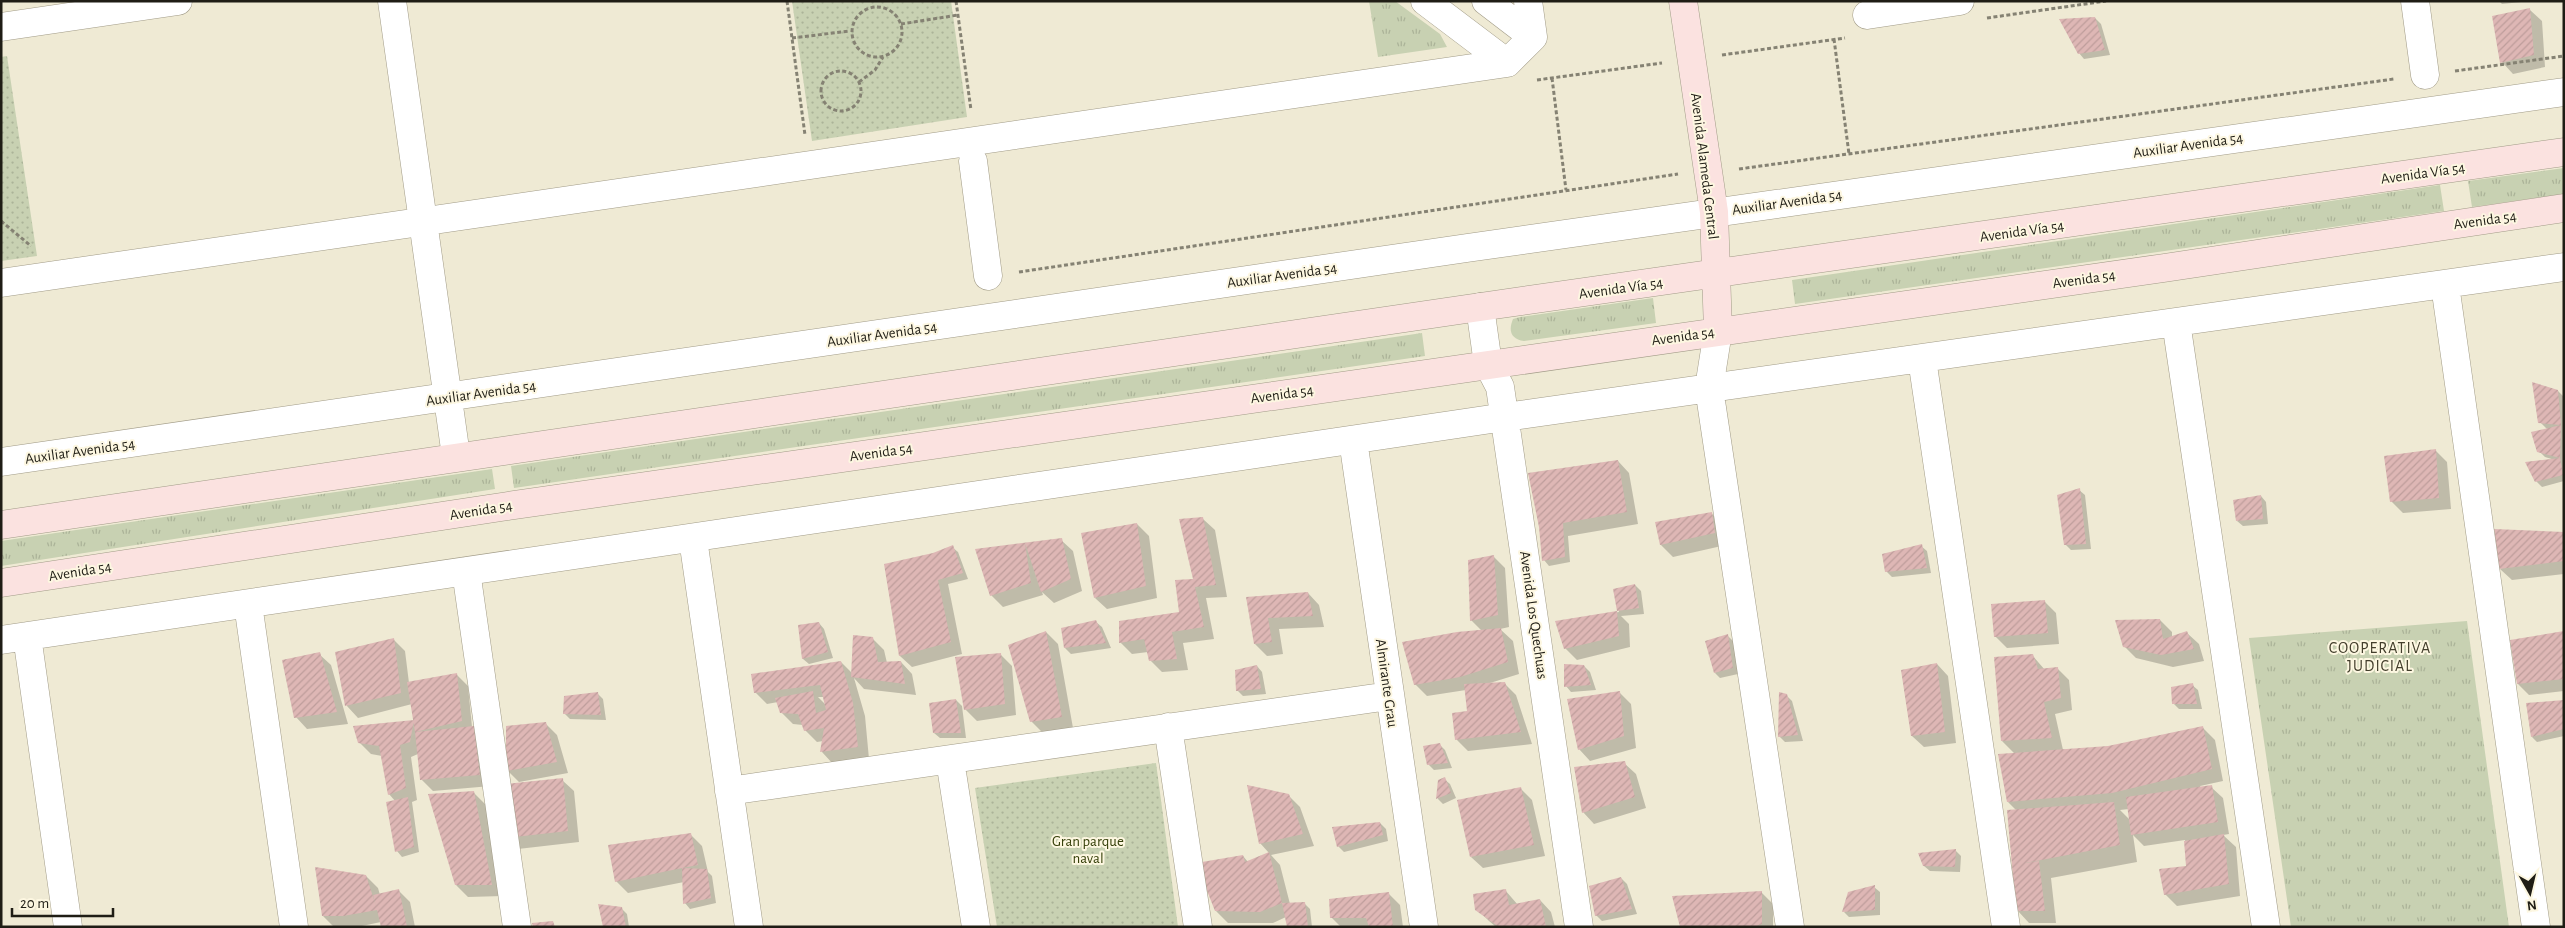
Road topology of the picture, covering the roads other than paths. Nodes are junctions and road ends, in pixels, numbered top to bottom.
1 (178, 1) edge
2 (392, 1) edge
3 (1425, 1) edge
4 (1486, 1) edge
5 (1528, 1) edge
6 (1683, 1) edge
7 (2415, 1) edge
8 (1970, 10) edge
9 (1863, 13) edge
10 (1, 27) edge
11 (1533, 37) junction
12 (1507, 63) junction
13 (2438, 73) road end
14 (2564, 92) edge
15 (2564, 152) edge
16 (973, 161) dead end
17 (2564, 208) edge
18 (1714, 212) junction
19 (425, 223) junction
20 (2564, 267) edge
21 (1717, 274) junction
22 (988, 276) road end
23 (1, 283) edge
24 (2444, 285) junction
25 (1480, 307) junction
26 (2176, 322) junction
27 (1718, 331) junction
28 (1922, 359) junction
29 (1488, 364) junction
30 (1708, 388) junction
31 (448, 398) junction
32 (1505, 417) junction
33 (1353, 440) junction
34 (456, 456) junction
35 (1, 462) edge
36 (1, 525) edge
37 (693, 538) junction
38 (466, 571) junction
39 (1, 583) edge
40 (248, 604) junction
41 (14, 638) edge
42 (1389, 696) junction
43 (1168, 727) junction
44 (950, 760) junction
45 (729, 791) junction
46 (68, 927) edge
47 (294, 927) edge
48 (517, 927) edge
49 (749, 927) edge
50 (976, 927) edge
51 (1198, 927) edge
52 (1424, 927) edge
53 (1579, 927) edge
54 (1790, 927) edge
55 (2006, 927) edge
56 (2266, 927) edge
57 (2536, 927) edge

1 - 10 street
2 - 19 street
3 - 12 street
4 - 11 street
5 - 11 street
6 - 18 main road, Avenida Alameda Central
7 - 13 street
8 - 9 street
11 - 12 street
12 - 19 street
14 - 18 street, Auxiliar Avenida 54
15 - 21 main road, Avenida Vía 54
16 - 22 street
17 - 27 main road, Avenida 54
18 - 21 main road, Avenida Alameda Central
18 - 31 street, Auxiliar Avenida 54
19 - 23 street
19 - 31 street
20 - 24 street
21 - 25 main road, Avenida Vía 54
21 - 27 main road, Avenida Alameda Central
24 - 26 street
24 - 57 street
25 - 29 street, Avenida Los Quechuas
25 - 34 main road
26 - 28 street
26 - 56 street
27 - 29 main road, Avenida 54
27 - 30 street
28 - 30 street
28 - 55 street
29 - 32 street, Avenida Los Quechuas
29 - 39 main road, Avenida 54
30 - 32 street
30 - 54 street
31 - 34 street
31 - 35 street, Auxiliar Avenida 54
32 - 33 street
32 - 53 street, Avenida Los Quechuas
33 - 37 street
33 - 42 street, Almirante Grau
34 - 36 main road
37 - 38 street
37 - 45 street
38 - 40 street
38 - 48 street
40 - 41 street
40 - 47 street
41 - 46 street
42 - 43 street
42 - 52 street, Almirante Grau
43 - 44 street
43 - 51 street
44 - 45 street
44 - 50 street
45 - 49 street

